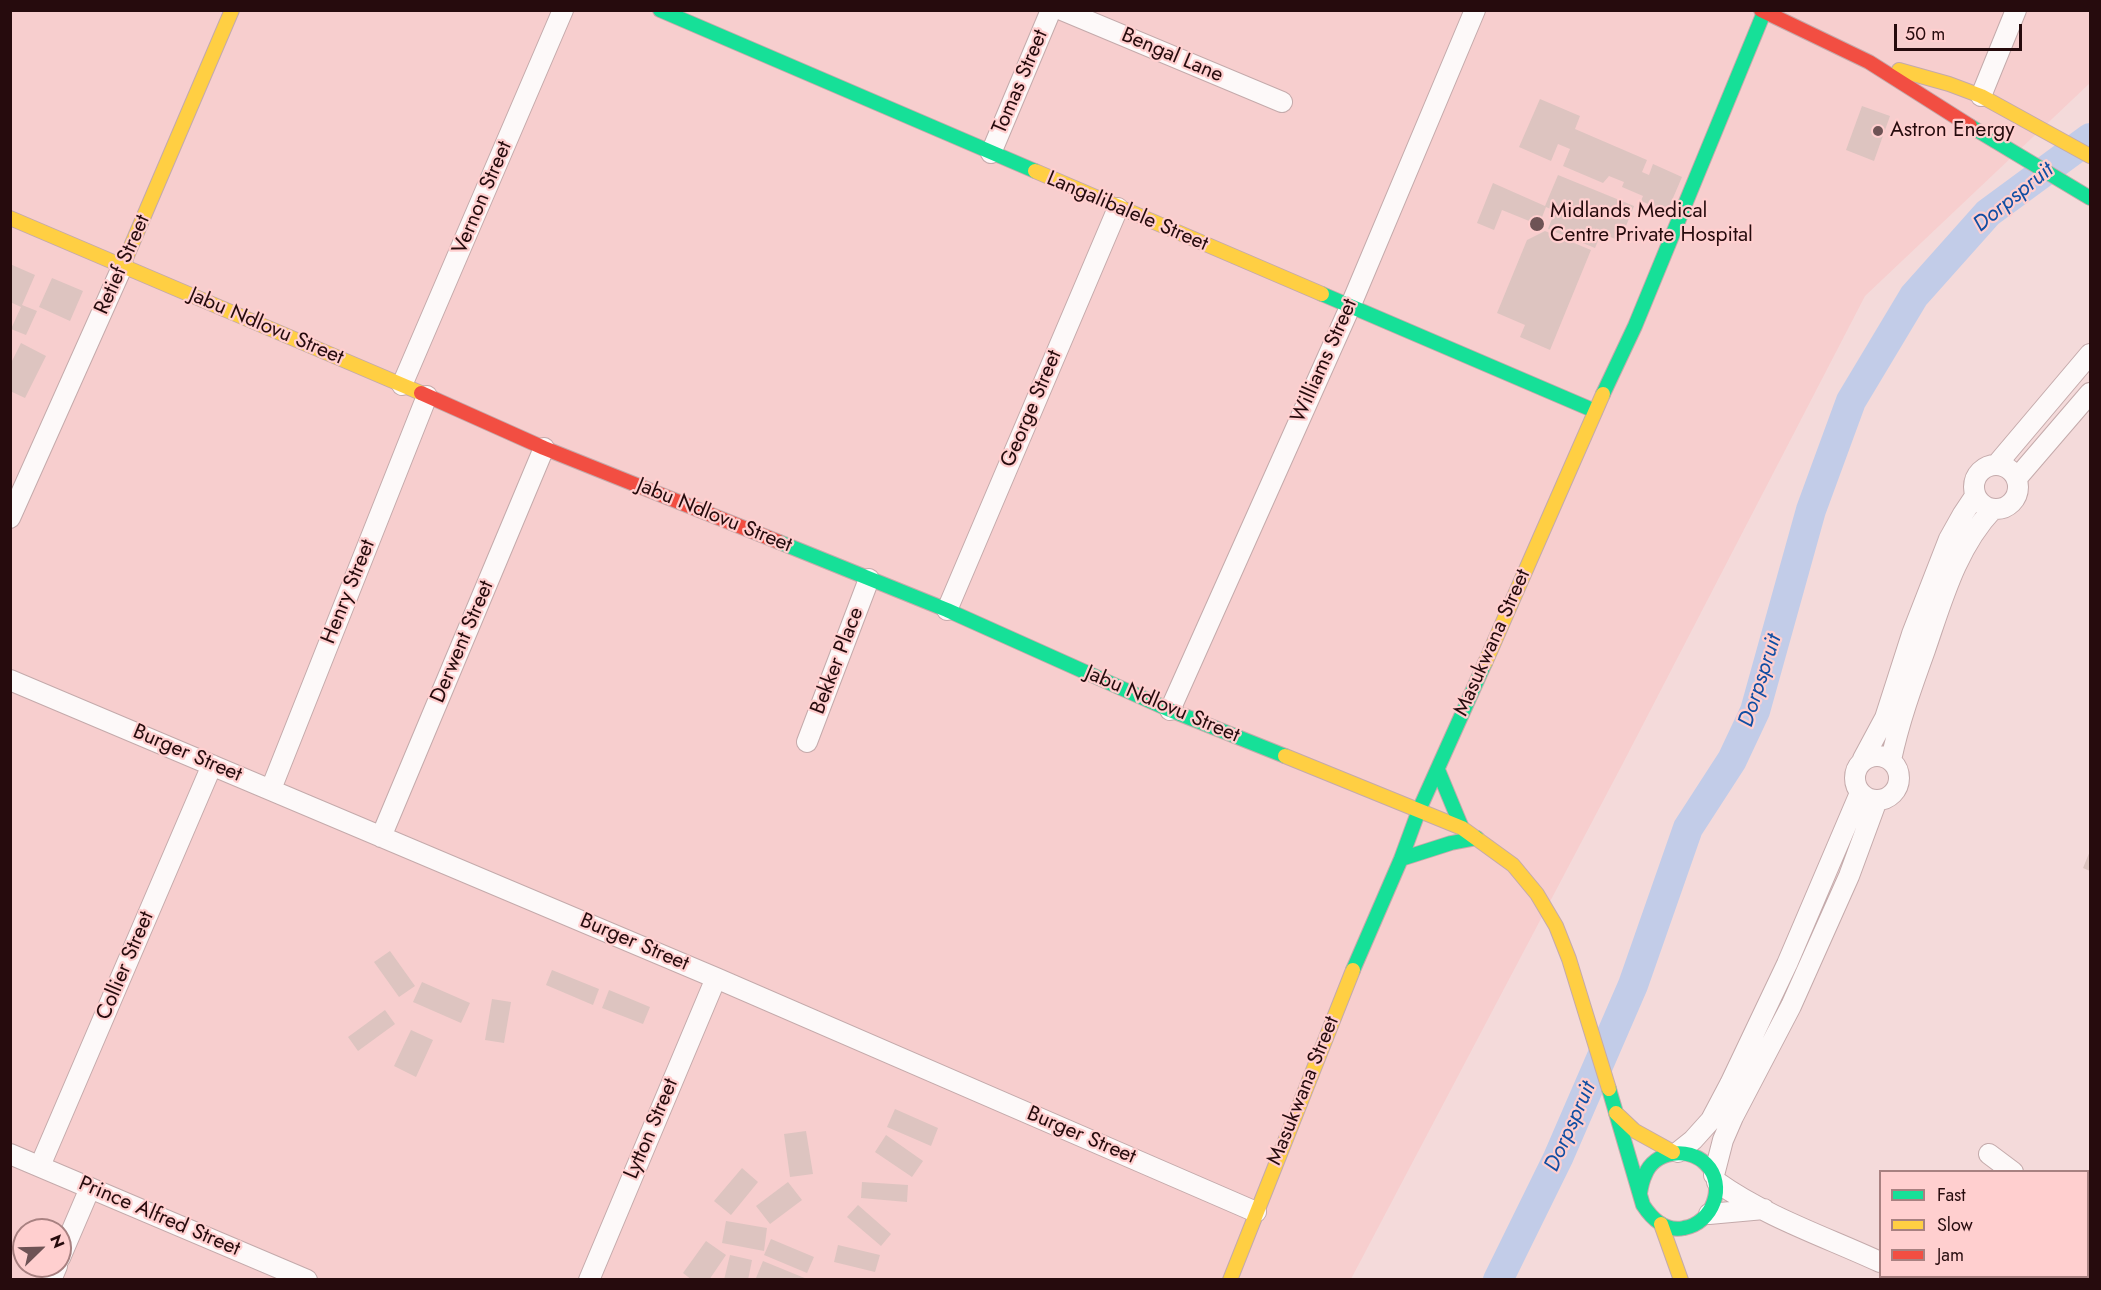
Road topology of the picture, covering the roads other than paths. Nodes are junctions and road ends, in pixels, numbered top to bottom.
1 (232, 10) edge
2 (563, 10) edge
3 (1051, 10) edge
4 (1062, 10) edge
5 (1475, 10) edge
6 (2016, 10) edge
7 (665, 11) edge
8 (1764, 11) edge
9 (1823, 21) dead end
10 (1831, 43) junction
11 (1869, 62) junction
12 (1981, 96) junction
13 (1282, 102) dead end
14 (991, 153) junction
15 (2091, 156) edge
16 (2090, 197) edge
17 (1118, 208) junction
18 (10, 218) edge
19 (123, 265) junction
20 (1350, 307) junction
21 (2091, 354) edge
22 (402, 385) junction
23 (2091, 393) edge
24 (427, 396) junction
25 (1595, 411) junction
26 (544, 448) junction
27 (1996, 464) junction
28 (2017, 478) junction
29 (1976, 496) junction
30 (1993, 509) junction
31 (10, 518) edge
32 (869, 579) junction
33 (947, 610) junction
34 (10, 680) edge
35 (1170, 710) junction
36 (807, 742) dead end
37 (1863, 759) junction
38 (1891, 760) junction
39 (212, 765) junction
40 (1438, 770) junction
41 (271, 789) junction
42 (1868, 796) junction
43 (1419, 810) junction
44 (1462, 828) junction
45 (381, 837) junction
46 (1477, 838) junction
47 (1401, 859) junction
48 (716, 978) junction
49 (1614, 1107) junction
50 (1676, 1152) junction
51 (10, 1154) edge
52 (1989, 1154) dead end
53 (40, 1166) junction
54 (2010, 1170) edge
55 (1715, 1178) junction
56 (90, 1188) junction
57 (1640, 1192) junction
58 (1764, 1209) junction
59 (1256, 1212) junction
60 (1704, 1218) junction
61 (1661, 1224) junction
62 (72, 1230) edge
63 (1694, 1238) dead end
64 (1879, 1261) edge
65 (1687, 1263) dead end
66 (307, 1280) edge
67 (589, 1280) edge
68 (1230, 1280) edge
69 (1683, 1280) edge

1 - 19 street, Retief Street
2 - 22 street, Vernon Street
3 - 14 street, Tomas Street
4 - 13 street, Bengal Lane
5 - 20 street, Williams Street
6 - 12 street
7 - 14 street, Langalibalele Street
8 - 10 street
8 - 25 street, Masukwana Street
9 - 10 street
10 - 11 street
11 - 12 street
11 - 16 street
12 - 15 street
14 - 17 street, Langalibalele Street
17 - 20 street, Langalibalele Street
17 - 33 street, George Street
18 - 19 street, Jabu Ndlovu Street
19 - 22 street, Jabu Ndlovu Street
19 - 31 street, Retief Street
20 - 25 street, Langalibalele Street
20 - 35 street, Williams Street
21 - 27 street
22 - 24 street, Jabu Ndlovu Street
23 - 28 street
24 - 26 street, Jabu Ndlovu Street
24 - 41 street, Henry Street
25 - 40 street, Masukwana Street
26 - 32 street, Jabu Ndlovu Street
26 - 45 street, Derwent Street
27 - 28 street
27 - 29 street
28 - 30 street
29 - 30 street
29 - 37 street
30 - 38 street
32 - 33 street, Jabu Ndlovu Street
32 - 36 street, Bekker Place
33 - 35 street, Jabu Ndlovu Street
34 - 39 street, Burger Street
35 - 43 street, Jabu Ndlovu Street
37 - 38 street
37 - 42 street
38 - 42 street
39 - 41 street, Burger Street
39 - 53 street, Collier Street
40 - 43 street, Masukwana Street
40 - 44 street
41 - 45 street, Burger Street
42 - 50 street
42 - 55 street
43 - 44 street, Jabu Ndlovu Street
43 - 47 street, Masukwana Street
44 - 46 street, Jabu Ndlovu Street
45 - 48 street, Burger Street
46 - 47 street
46 - 49 street, Jabu Ndlovu Street
47 - 59 street, Masukwana Street
48 - 59 street, Burger Street
48 - 67 street, Lytton Street
49 - 50 street
49 - 57 street, Jabu Ndlovu Street
50 - 55 street
50 - 57 street
51 - 53 street, Prince Alfred Street
52 - 54 street
53 - 56 street, Prince Alfred Street
55 - 58 street
55 - 60 street
56 - 62 street
56 - 66 street, Prince Alfred Street
57 - 61 street
58 - 60 street
58 - 64 street
59 - 68 street, Masukwana Street
60 - 61 street
60 - 63 street
61 - 69 street
65 - 69 street

